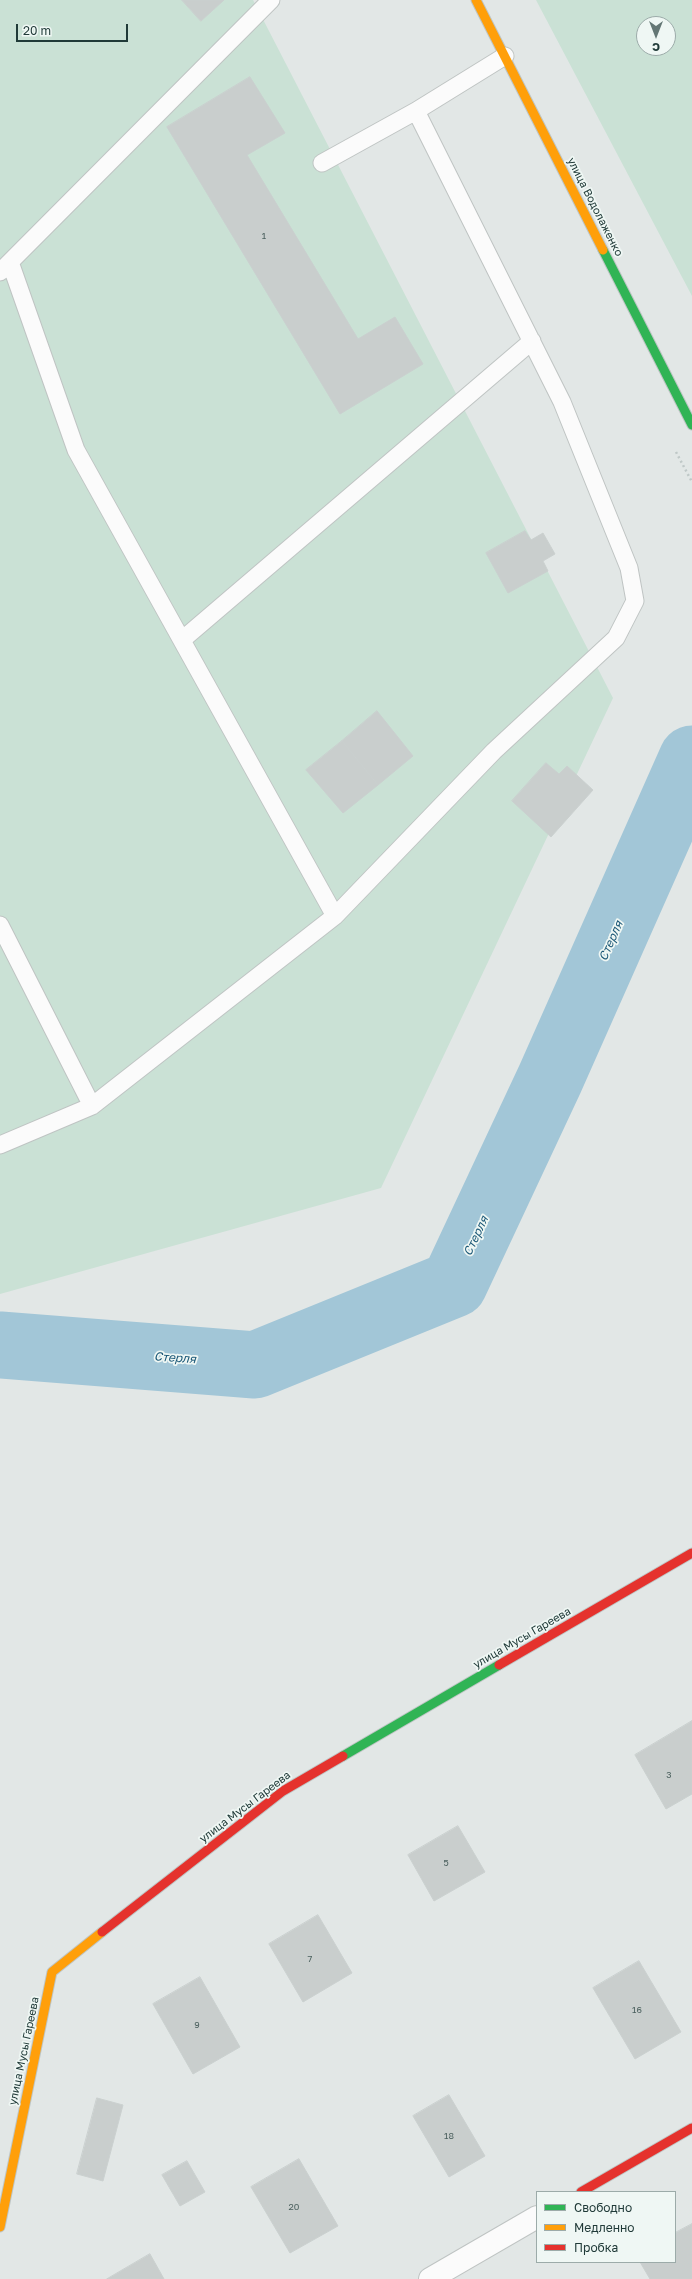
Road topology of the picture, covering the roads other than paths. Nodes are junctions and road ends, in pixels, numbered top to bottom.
1 (271, 0) edge
2 (476, 0) edge
3 (505, 56) junction
4 (416, 111) junction
5 (322, 163) dead end
6 (5, 267) edge
7 (532, 341) junction
8 (692, 425) edge
9 (182, 640) junction
10 (334, 916) junction
11 (0, 925) edge
12 (92, 1106) junction
13 (0, 1145) edge
14 (692, 1553) edge
15 (692, 2128) edge
16 (583, 2191) edge
17 (536, 2218) edge
18 (0, 2227) edge
19 (430, 2279) edge

1 - 6 lane
2 - 3 street, улица Водолаженко
3 - 4 lane
3 - 8 street, улица Водолаженко
4 - 5 lane
4 - 7 lane
6 - 9 lane
7 - 9 lane
7 - 10 lane
9 - 10 lane
10 - 12 lane
11 - 12 lane
12 - 13 lane
14 - 18 street, улица Мусы Гареева
15 - 16 street
17 - 19 street

